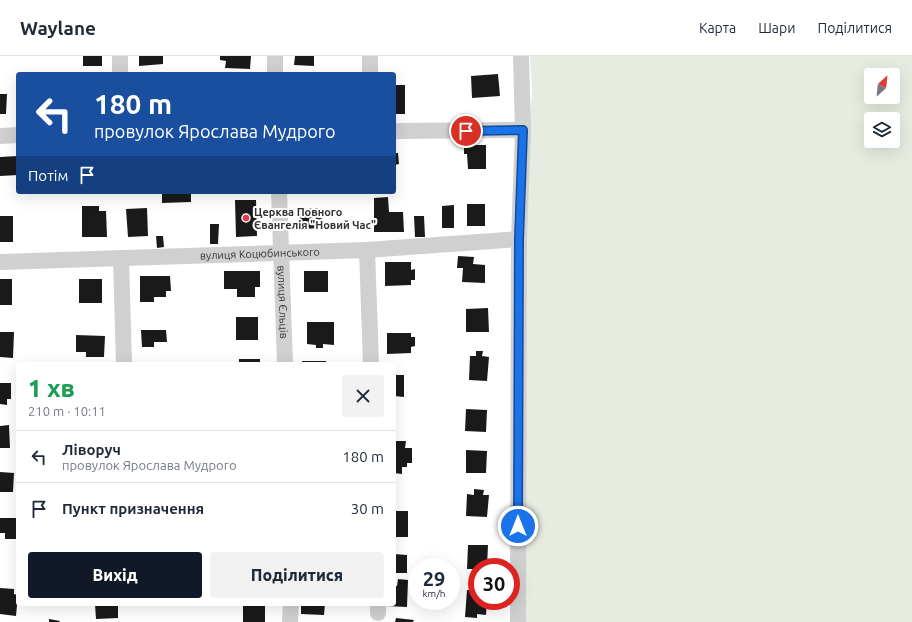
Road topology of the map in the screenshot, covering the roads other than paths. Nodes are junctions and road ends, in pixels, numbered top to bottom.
1 (120, 56) edge
2 (275, 56) edge
3 (370, 56) edge
4 (521, 56) edge
5 (120, 72) edge
6 (275, 72) edge
7 (370, 72) edge
8 (523, 130) junction
9 (396, 131) edge
10 (16, 135) edge
11 (0, 136) edge
12 (279, 194) edge
13 (519, 239) junction
14 (368, 250) junction
15 (281, 252) junction
16 (121, 258) junction
17 (0, 262) edge
18 (124, 362) edge
19 (285, 362) edge
20 (371, 362) edge
21 (291, 606) edge
22 (290, 622) edge
23 (518, 622) edge

1 - 5 street
2 - 6 street
3 - 7 street
4 - 8 street
8 - 9 street
8 - 13 street
10 - 11 street
12 - 15 street, вулиця Єльців
13 - 14 street, вулиця Коцюбинського
13 - 23 street
14 - 15 street, вулиця Коцюбинського
14 - 20 street
15 - 16 street, вулиця Коцюбинського
15 - 19 street, вулиця Єльців
16 - 17 street, вулиця Коцюбинського
16 - 18 street
21 - 22 street

